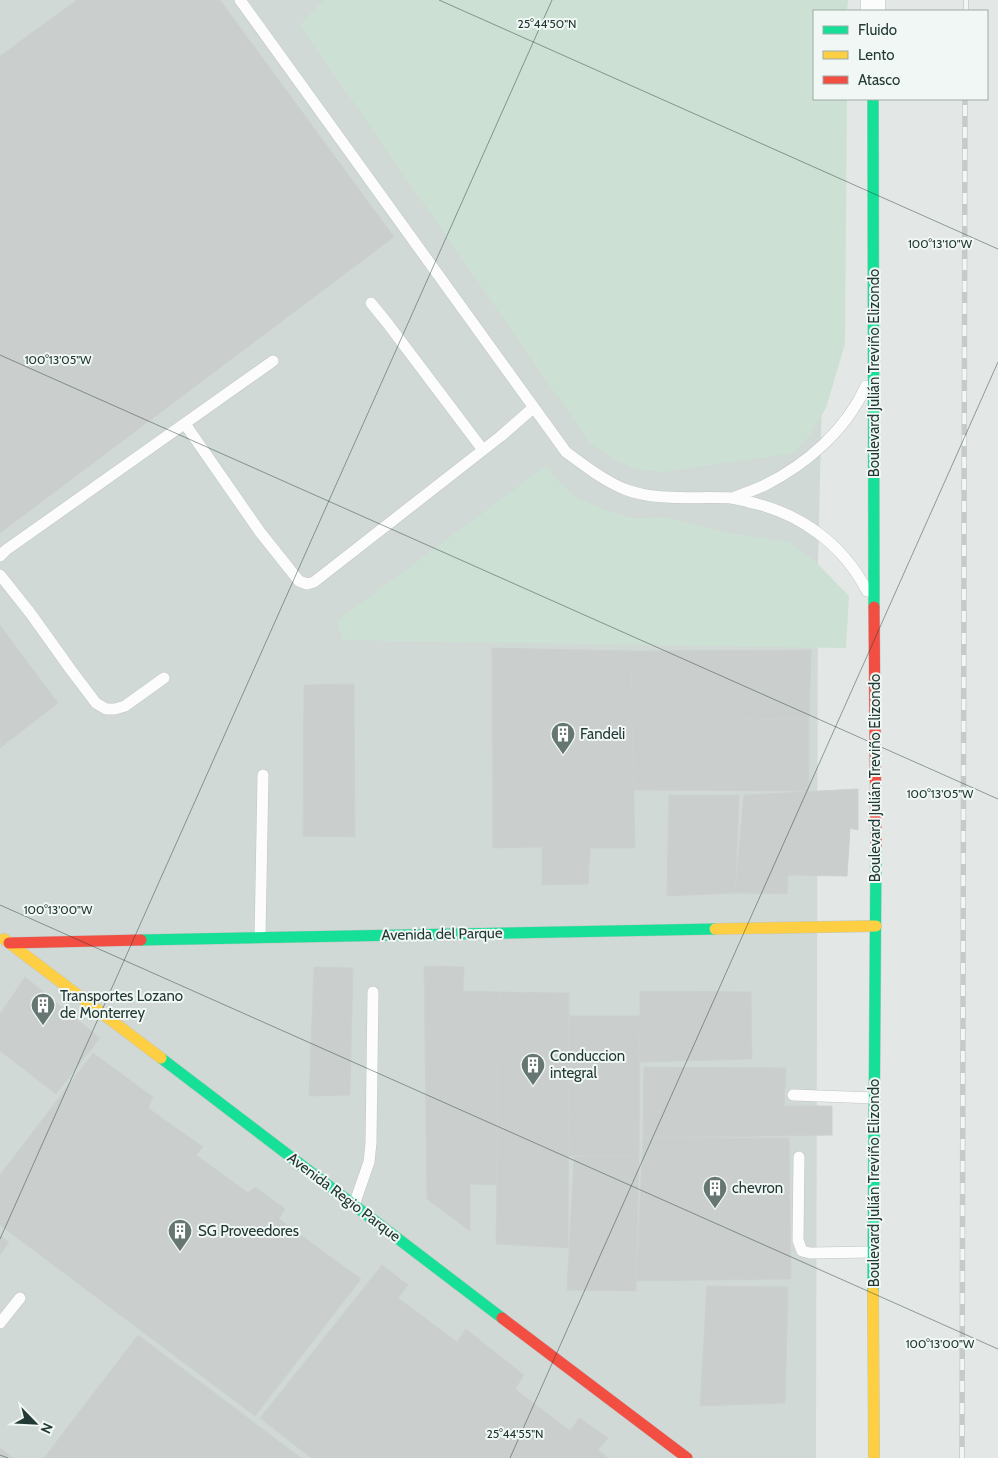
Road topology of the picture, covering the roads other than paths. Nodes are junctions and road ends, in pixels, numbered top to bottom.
1 (240, 0) edge
2 (873, 100) edge
3 (371, 303) dead end
4 (273, 361) dead end
5 (874, 369) junction
6 (533, 408) junction
7 (185, 424) junction
8 (483, 450) junction
9 (732, 498) junction
10 (0, 556) edge
11 (0, 575) edge
12 (874, 603) junction
13 (164, 678) dead end
14 (263, 775) dead end
15 (876, 926) junction
16 (260, 937) junction
17 (4, 939) edge
18 (373, 992) dead end
19 (793, 1095) dead end
20 (875, 1098) junction
21 (800, 1157) dead end
22 (354, 1205) junction
23 (873, 1252) junction
24 (20, 1298) dead end
25 (0, 1323) edge
26 (687, 1458) edge
27 (874, 1458) edge

1 - 6 lane
2 - 5 street, Boulevard Julián Treviño Elizondo
3 - 8 lane
4 - 7 lane
5 - 9 lane
5 - 12 street, Boulevard Julián Treviño Elizondo
6 - 8 lane
6 - 9 lane
7 - 8 lane
7 - 10 lane
9 - 12 lane
11 - 13 lane
12 - 15 street, Boulevard Julián Treviño Elizondo
14 - 16 lane
15 - 16 street, Avenida del Parque
15 - 20 street, Boulevard Julián Treviño Elizondo
16 - 17 street, Avenida del Parque
17 - 22 street, Avenida Regio Parque
18 - 22 lane
19 - 20 lane
20 - 23 street, Boulevard Julián Treviño Elizondo
21 - 23 lane
22 - 26 street, Avenida Regio Parque
23 - 27 street, Boulevard Julián Treviño Elizondo
24 - 25 lane

